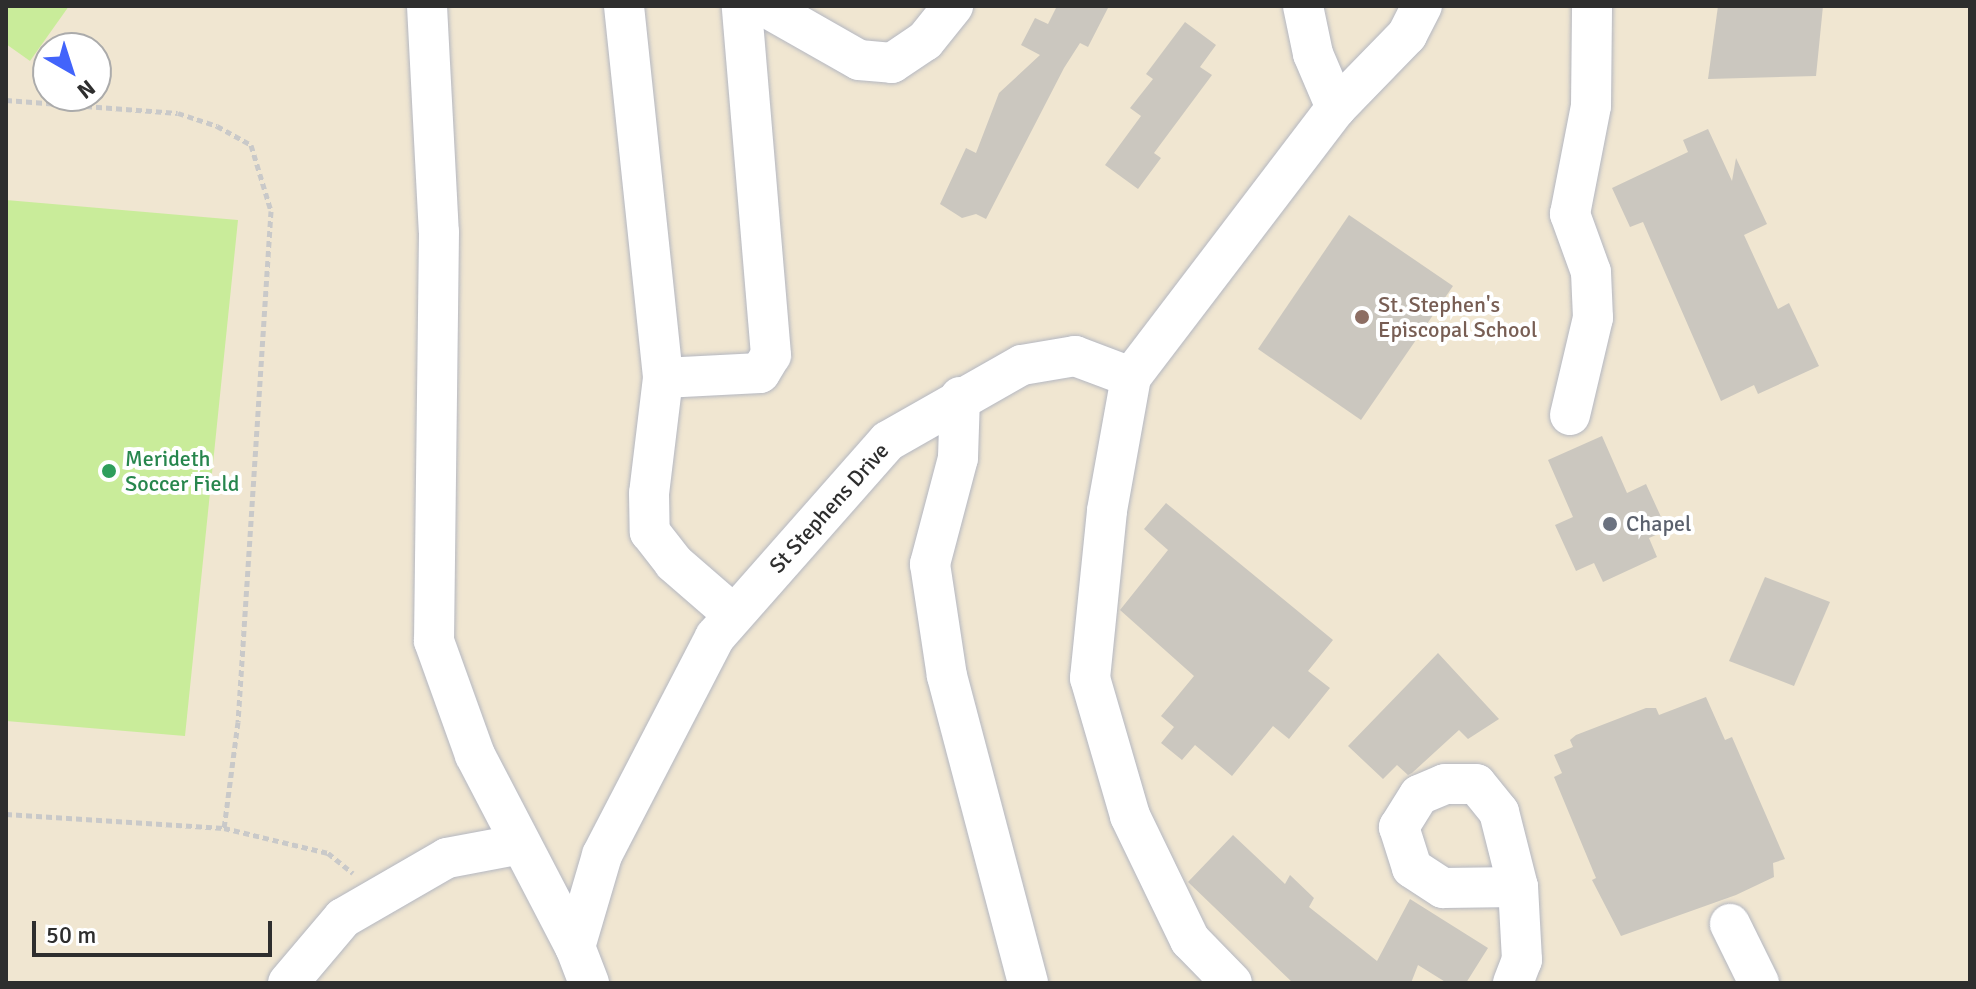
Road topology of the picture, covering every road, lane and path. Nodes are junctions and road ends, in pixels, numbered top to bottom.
1 (427, 6) edge
2 (624, 6) edge
3 (742, 6) edge
4 (764, 6) edge
5 (953, 6) edge
6 (1303, 6) edge
7 (1422, 6) edge
8 (1592, 6) edge
9 (6, 100) edge
10 (1336, 108) junction
11 (1131, 377) junction
12 (663, 378) junction
13 (960, 397) junction
14 (1570, 415) dead end
15 (734, 615) junction
16 (6, 814) edge
17 (224, 828) junction
18 (521, 844) junction
19 (1518, 887) dead end
20 (382, 895) junction
21 (1730, 924) dead end
22 (582, 965) edge
23 (288, 983) edge
24 (1028, 983) edge
25 (1232, 983) edge
26 (1513, 983) edge
27 (1759, 983) edge

1 - 18 street
2 - 12 street
3 - 12 street
4 - 5 street
6 - 10 street
7 - 10 street
8 - 14 street
9 - 17 path
10 - 11 street
11 - 13 street, St Stephens Drive
11 - 25 street
12 - 15 street
13 - 15 street, St Stephens Drive
13 - 24 street
15 - 22 street, St Stephens Drive
16 - 17 path
17 - 20 path
18 - 20 street
18 - 22 street
19 - 26 street
20 - 23 street
21 - 27 street

